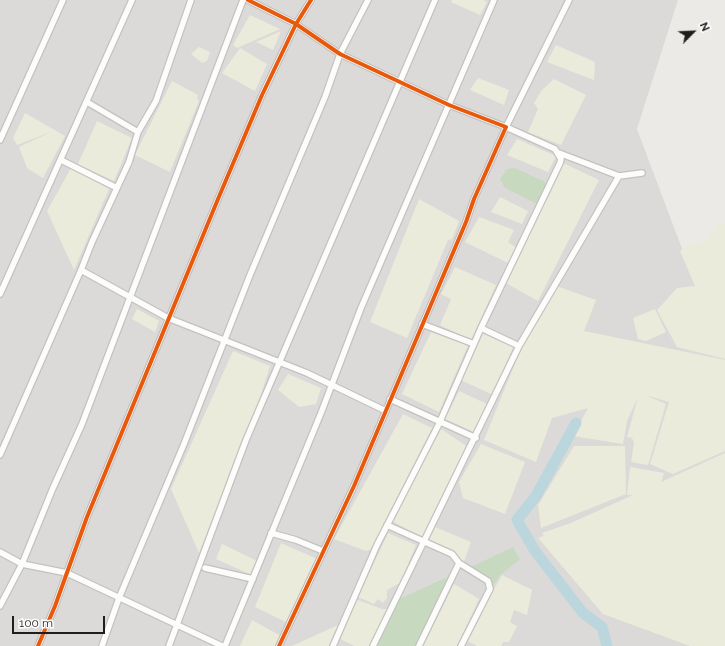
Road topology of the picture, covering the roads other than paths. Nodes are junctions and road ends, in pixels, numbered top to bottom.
1 (63, 0) edge
2 (132, 0) edge
3 (191, 0) edge
4 (243, 0) edge
5 (248, 0) edge
6 (311, 0) edge
7 (368, 0) edge
8 (435, 0) edge
9 (494, 0) edge
10 (568, 0) edge
11 (296, 24) junction
12 (340, 54) junction
13 (399, 83) junction
14 (87, 102) junction
15 (449, 105) junction
16 (506, 127) junction
17 (138, 132) junction
18 (0, 140) edge
19 (559, 153) junction
20 (61, 160) junction
21 (642, 173) dead end
22 (619, 176) junction
23 (117, 188) junction
24 (82, 270) junction
25 (0, 294) edge
26 (131, 298) junction
27 (168, 318) junction
28 (422, 324) junction
29 (481, 328) junction
30 (225, 341) junction
31 (474, 344) junction
32 (519, 346) junction
33 (280, 362) junction
34 (332, 384) junction
35 (390, 399) junction
36 (386, 410) junction
37 (440, 421) junction
38 (476, 438) junction
39 (0, 455) edge
40 (387, 525) junction
41 (271, 532) junction
42 (425, 542) junction
43 (0, 552) edge
44 (323, 552) junction
45 (459, 563) junction
46 (22, 564) junction
47 (205, 568) dead end
48 (67, 574) junction
49 (253, 578) junction
50 (119, 598) junction
51 (0, 606) edge
52 (178, 626) junction
53 (38, 646) edge
54 (102, 646) edge
55 (169, 646) edge
56 (222, 646) edge
57 (225, 646) edge
58 (279, 646) edge
59 (333, 646) edge
60 (373, 646) edge
61 (419, 646) edge
62 (461, 646) edge

1 - 18 street
2 - 14 street
3 - 17 street
4 - 26 street
5 - 11 street
6 - 11 street
7 - 12 street
8 - 13 street
9 - 15 street
10 - 16 street
11 - 12 street
11 - 27 street
12 - 13 street
12 - 30 street
13 - 15 street
13 - 33 street
14 - 17 street
14 - 20 street
15 - 16 street
15 - 34 street
16 - 19 street
16 - 28 street
17 - 23 street
19 - 22 street
19 - 29 street
20 - 23 street
20 - 25 street
21 - 22 street
22 - 32 street
23 - 24 street
24 - 26 street
24 - 39 street
26 - 27 street
26 - 46 street
27 - 30 street
27 - 48 street
28 - 31 street
28 - 35 street
29 - 31 street
29 - 32 street
30 - 33 street
30 - 50 street
31 - 37 street
32 - 38 street
33 - 34 street
33 - 52 street
34 - 36 street
34 - 41 street
35 - 36 street
35 - 37 street
36 - 44 street
37 - 38 street
37 - 40 street
38 - 42 street
40 - 42 street
40 - 59 street
41 - 44 street
41 - 49 street
42 - 45 street
42 - 60 street
43 - 46 street
44 - 58 street
45 - 61 street
45 - 62 street
46 - 48 street
46 - 51 street
47 - 49 street
48 - 50 street
48 - 53 street
49 - 57 street
50 - 52 street
50 - 54 street
52 - 55 street
52 - 56 street

